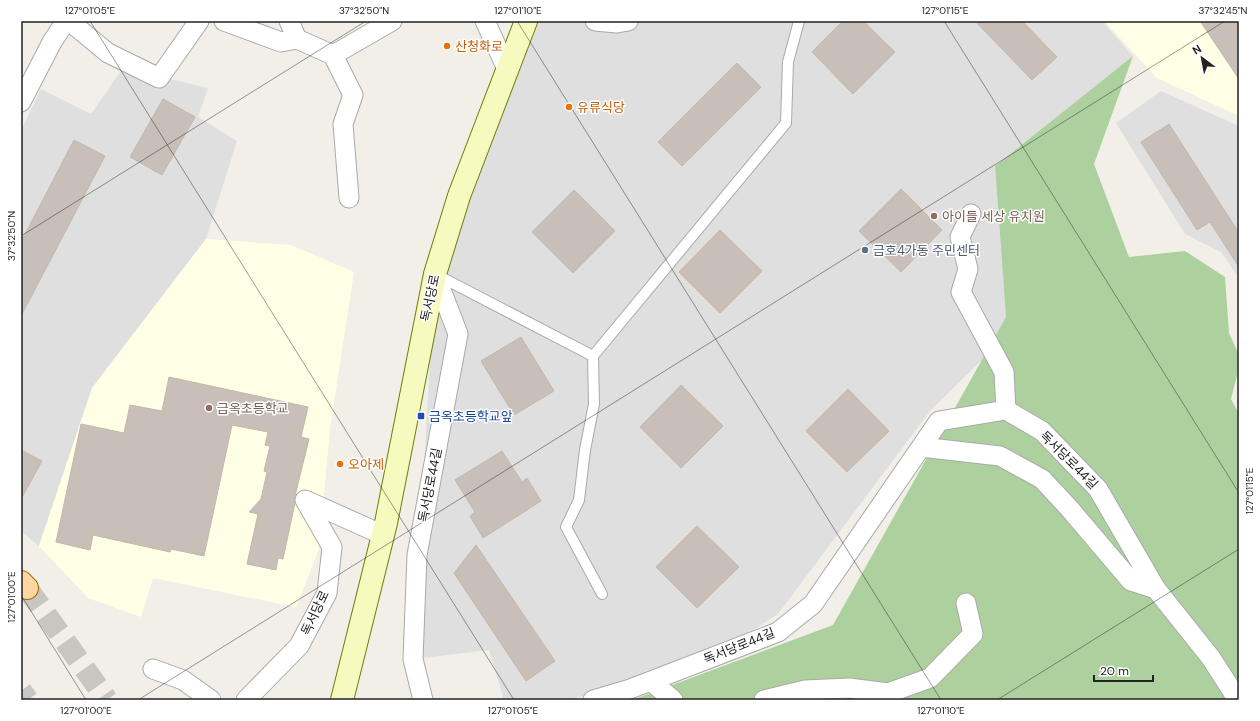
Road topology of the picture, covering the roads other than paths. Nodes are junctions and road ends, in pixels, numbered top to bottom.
1 (68, 21) edge
2 (200, 21) edge
3 (224, 21) edge
4 (289, 21) edge
5 (392, 21) edge
6 (485, 21) edge
7 (526, 21) edge
8 (595, 21) edge
9 (628, 21) edge
10 (799, 21) edge
11 (297, 39) junction
12 (333, 55) junction
13 (507, 69) junction
14 (21, 102) edge
15 (349, 198) dead end
16 (971, 214) dead end
17 (435, 274) junction
18 (593, 356) junction
19 (1006, 410) junction
20 (921, 447) junction
21 (383, 535) junction
22 (1156, 589) junction
23 (602, 594) dead end
24 (966, 603) dead end
25 (153, 669) dead end
26 (651, 681) junction
27 (211, 700) edge
28 (246, 700) edge
29 (342, 700) edge
30 (423, 700) edge
31 (593, 700) edge
32 (673, 700) edge
33 (764, 700) edge
34 (1238, 700) edge

1 - 2 street
1 - 14 street
3 - 11 street
4 - 11 street
5 - 12 street
6 - 13 street
7 - 13 main road, 독서당로
8 - 9 street
10 - 18 lane
11 - 12 street
12 - 15 street
13 - 17 main road, 독서당로
16 - 19 street
17 - 18 lane
17 - 21 main road, 독서당로
17 - 30 street, 독서당로44길
18 - 23 lane
19 - 20 street, 독서당로44길
19 - 22 street, 독서당로44길
20 - 22 street
20 - 26 street, 독서당로44길
21 - 28 street, 독서당로
21 - 29 main road, 독서당로
22 - 34 street, 독서당로44길
24 - 33 street
25 - 27 street
26 - 31 street, 독서당로44길
26 - 32 street

